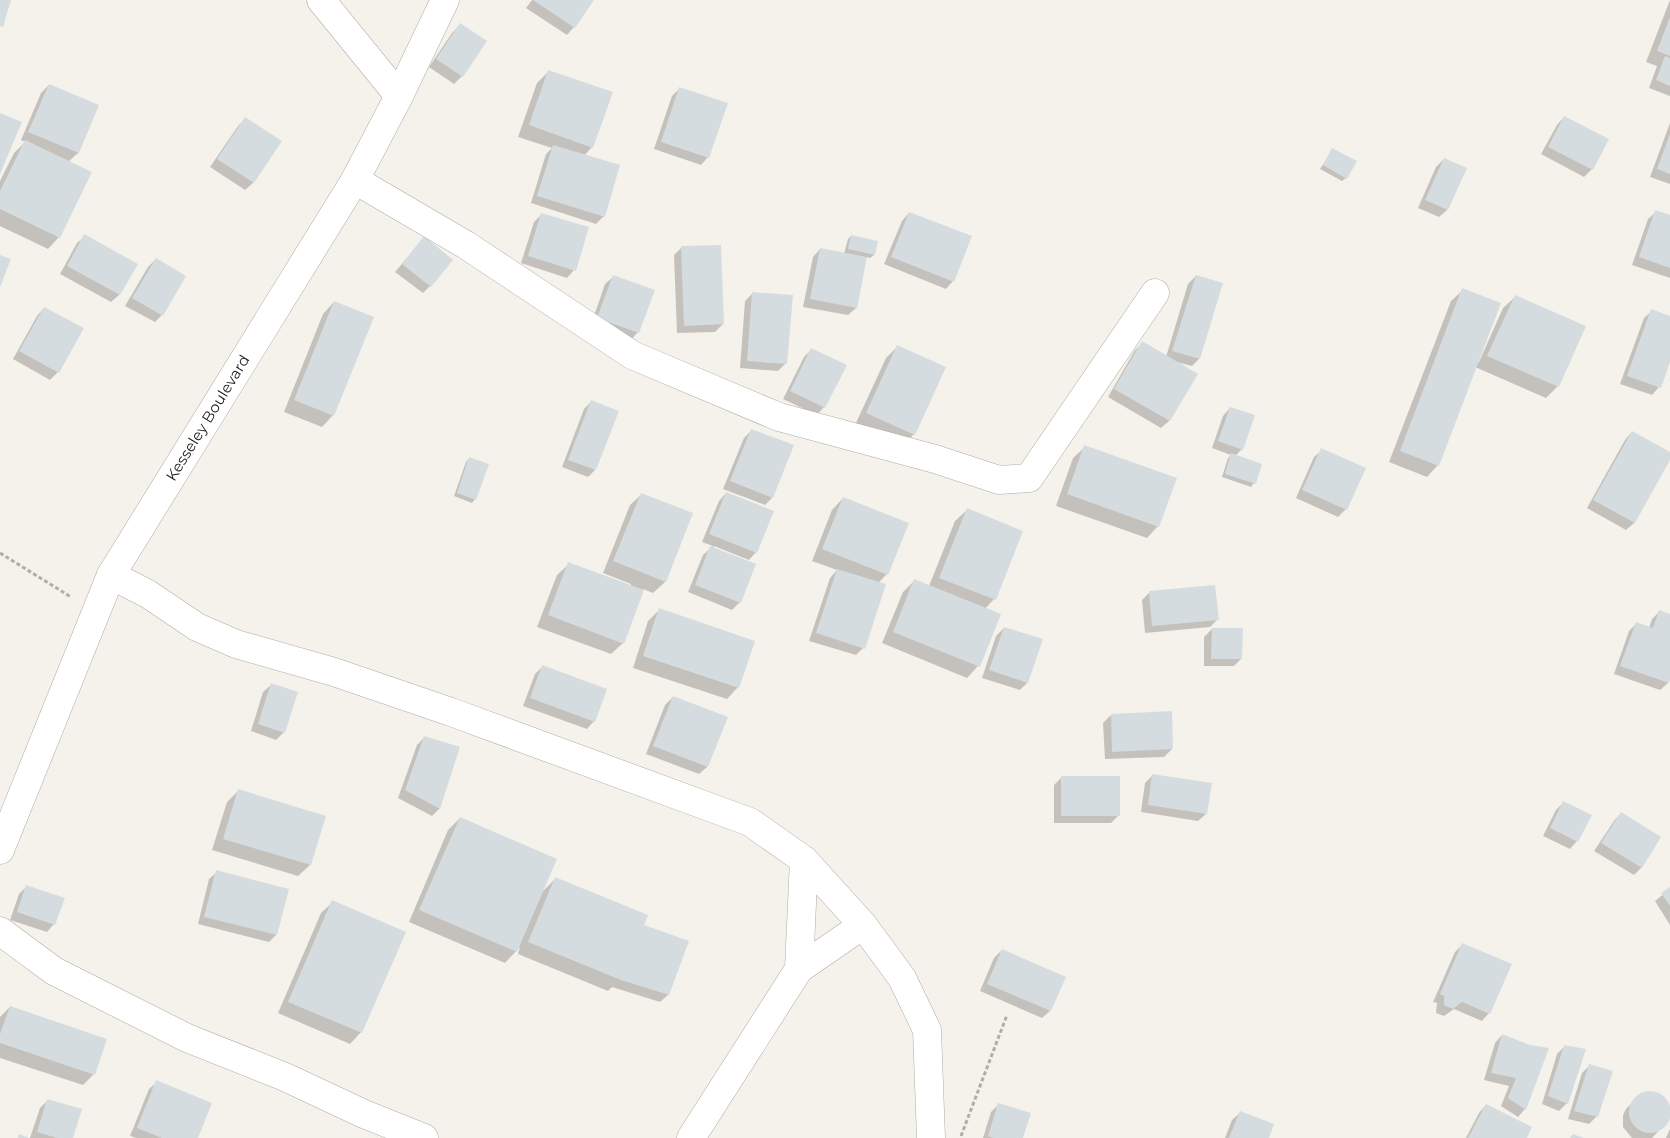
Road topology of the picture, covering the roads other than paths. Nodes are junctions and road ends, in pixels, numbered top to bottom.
1 (321, 0) edge
2 (445, 0) edge
3 (399, 96) junction
4 (355, 180) junction
5 (1156, 293) dead end
6 (111, 575) junction
7 (0, 850) edge
8 (804, 860) junction
9 (863, 925) junction
10 (0, 931) edge
11 (799, 969) junction
12 (424, 1138) edge
13 (691, 1138) edge
14 (932, 1138) edge

1 - 3 street
2 - 3 street, Kesseley Boulevard
3 - 4 street, Kesseley Boulevard
4 - 5 street
4 - 6 street, Kesseley Boulevard
6 - 7 street, Kesseley Boulevard
6 - 8 street
8 - 9 street
8 - 11 street
9 - 11 street
9 - 14 street
10 - 12 street
11 - 13 street

